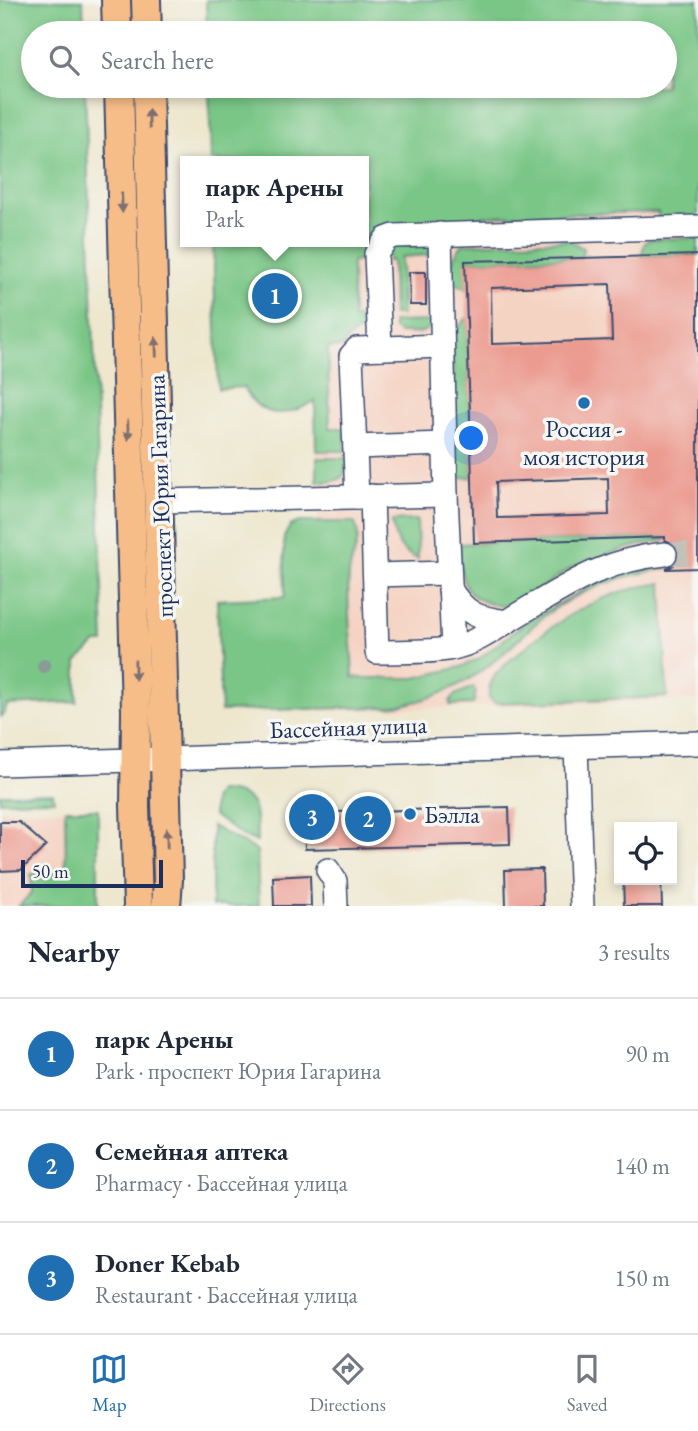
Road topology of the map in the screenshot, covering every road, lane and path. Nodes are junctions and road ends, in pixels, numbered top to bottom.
1 (116, 0) edge
2 (146, 0) edge
3 (117, 21) edge
4 (147, 21) edge
5 (119, 98) edge
6 (148, 98) edge
7 (698, 227) edge
8 (440, 234) junction
9 (442, 346) junction
10 (380, 348) junction
11 (444, 444) junction
12 (355, 447) junction
13 (446, 495) junction
14 (365, 497) junction
15 (160, 500) junction
16 (665, 554) tunnel mouth
17 (375, 575) junction
18 (450, 581) junction
19 (507, 622) junction
20 (453, 648) junction
21 (698, 743) edge
22 (576, 747) junction
23 (166, 759) junction
24 (135, 760) junction
25 (0, 764) edge
26 (328, 870) dead end
27 (138, 906) edge
28 (166, 906) edge
29 (336, 906) edge
30 (582, 906) edge

1 - 3 main road
2 - 4 main road
5 -> 24 main road, проспект Юрия Гагарина
15 -> 6 main road, проспект Юрия Гагарина
7 - 8 street
8 - 9 street
8 - 10 street
9 - 10 street
9 - 11 street
10 - 12 street
11 - 12 street
11 - 13 street
12 - 14 street
13 - 14 street
13 - 18 street
14 - 15 street
14 - 17 street
15 - 23 main road, проспект Юрия Гагарина
16 - 19 street
17 - 18 street
17 - 20 street
18 - 19 street
18 - 20 street
19 - 20 street
21 - 22 street, Бассейная улица
22 - 23 street, Бассейная улица
22 - 30 street
23 - 24 street, Бассейная улица
28 -> 23 main road, проспект Юрия Гагарина
24 - 25 street, Бассейная улица
24 - 27 main road, проспект Юрия Гагарина
26 - 29 street

